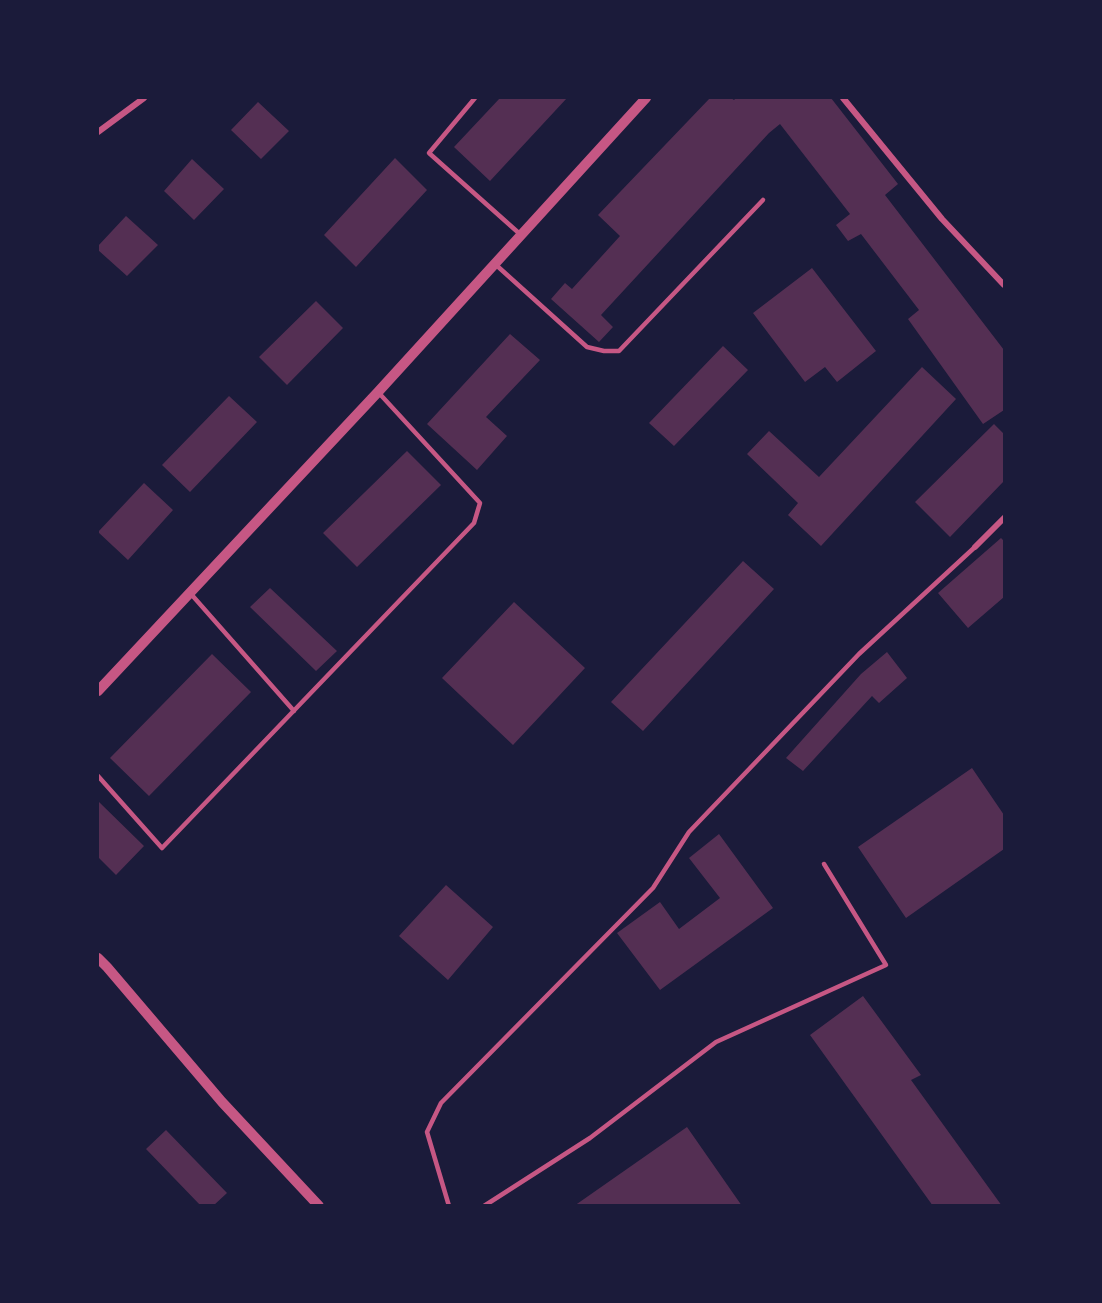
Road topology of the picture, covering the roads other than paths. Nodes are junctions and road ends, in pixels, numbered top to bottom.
1 (144, 98) edge
2 (475, 98) edge
3 (646, 98) edge
4 (843, 98) edge
5 (98, 132) edge
6 (763, 200) dead end
7 (521, 235) junction
8 (495, 264) junction
9 (1005, 285) edge
10 (378, 392) junction
11 (1005, 518) edge
12 (975, 547) joint
13 (190, 592) junction
14 (98, 691) edge
15 (294, 711) junction
16 (98, 776) edge
17 (824, 864) dead end
18 (98, 957) edge
19 (319, 1206) edge
20 (449, 1206) edge
21 (484, 1206) edge

1 - 5 street
2 - 7 lane
3 - 7 street
4 - 9 street
6 - 8 lane
7 - 8 street
8 - 10 street
10 - 13 street
10 - 15 lane
11 - 12 street
12 - 20 lane
13 - 14 street
13 - 15 lane
15 - 16 lane
17 - 21 lane
18 - 19 street

